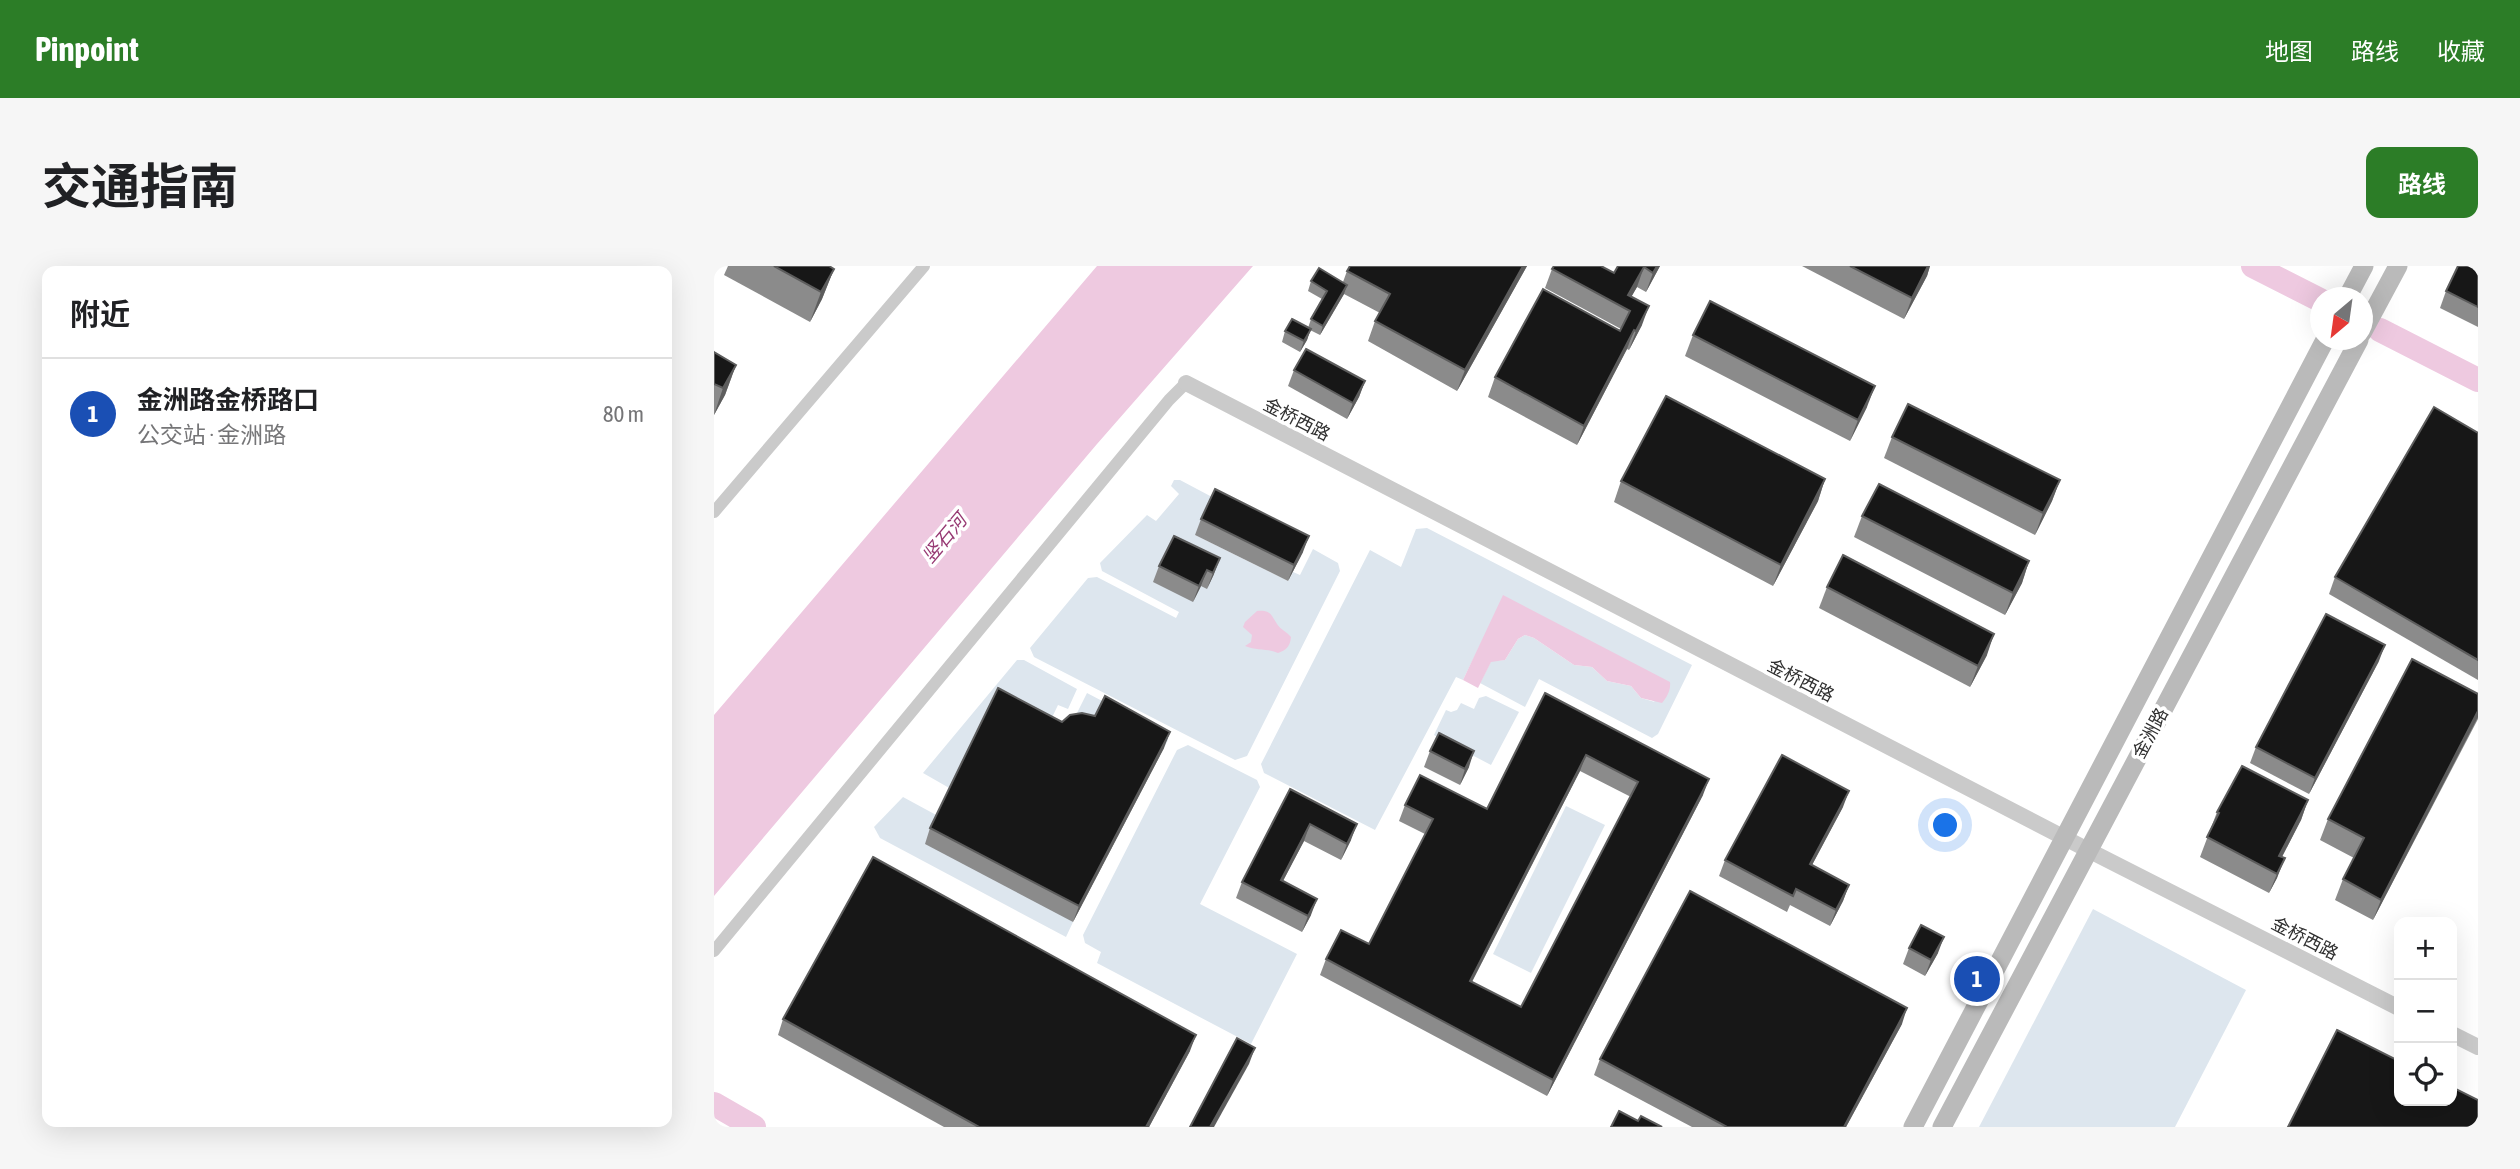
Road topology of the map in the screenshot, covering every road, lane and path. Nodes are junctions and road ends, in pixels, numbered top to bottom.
1 (924, 266) edge
2 (2364, 266) edge
3 (2398, 266) edge
4 (2353, 287) edge
5 (2373, 313) edge
6 (2320, 350) edge
7 (2354, 350) edge
8 (1186, 383) joint
9 (714, 512) edge
10 (2065, 838) junction
11 (2088, 850) junction
12 (714, 951) edge
13 (2394, 1004) edge
14 (2457, 1036) edge
15 (2478, 1047) edge
16 (1913, 1127) edge
17 (1942, 1127) edge

1 - 9 street
2 - 4 main road
3 - 5 main road
6 - 10 main road, 金洲路
7 - 11 main road, 金洲路
8 - 10 street, 金桥西路
8 - 12 street
10 - 11 street, 金桥西路
10 - 16 main road, 金洲路
11 - 13 street, 金桥西路
11 - 17 main road, 金洲路
14 - 15 street

